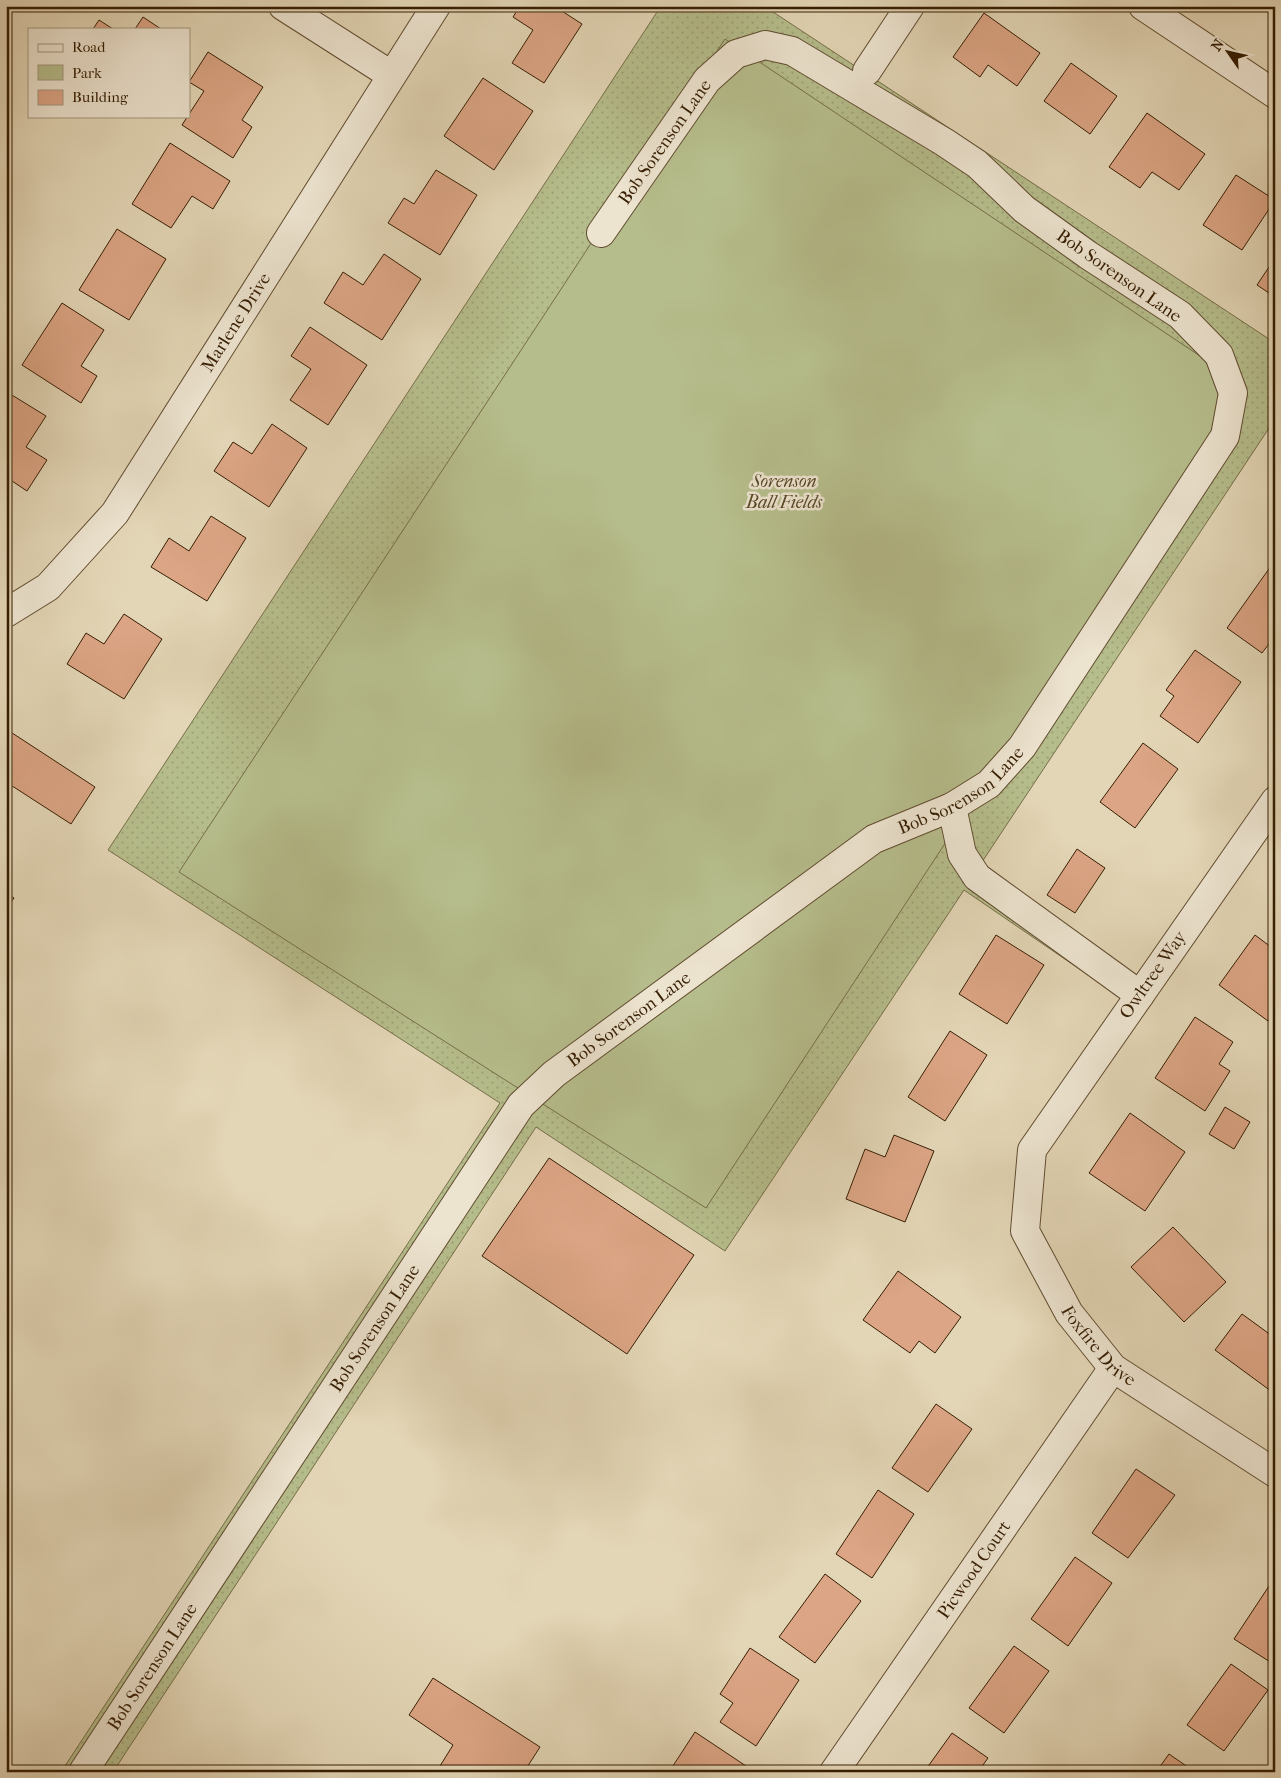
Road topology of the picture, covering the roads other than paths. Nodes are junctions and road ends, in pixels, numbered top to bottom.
1 (283, 6) edge
2 (436, 6) edge
3 (910, 6) edge
4 (1143, 6) edge
5 (867, 71) dead end
6 (391, 75) junction
7 (1275, 94) edge
8 (601, 233) dead end
9 (6, 613) edge
10 (1275, 801) edge
11 (952, 807) junction
12 (1140, 995) junction
13 (1032, 1150) joint
14 (1113, 1368) junction
15 (1275, 1473) edge
16 (83, 1772) edge
17 (834, 1772) edge

1 - 6 street
2 - 6 street, Marlene Drive
3 - 5 street
4 - 7 street
6 - 9 street, Marlene Drive
8 - 11 street, Bob Sorenson Lane
10 - 12 street, Owltree Way
11 - 12 street
11 - 16 street, Bob Sorenson Lane
12 - 13 street, Owltree Way
13 - 14 street, Foxfire Drive
14 - 15 street, Foxfire Drive
14 - 17 street, Picwood Court

